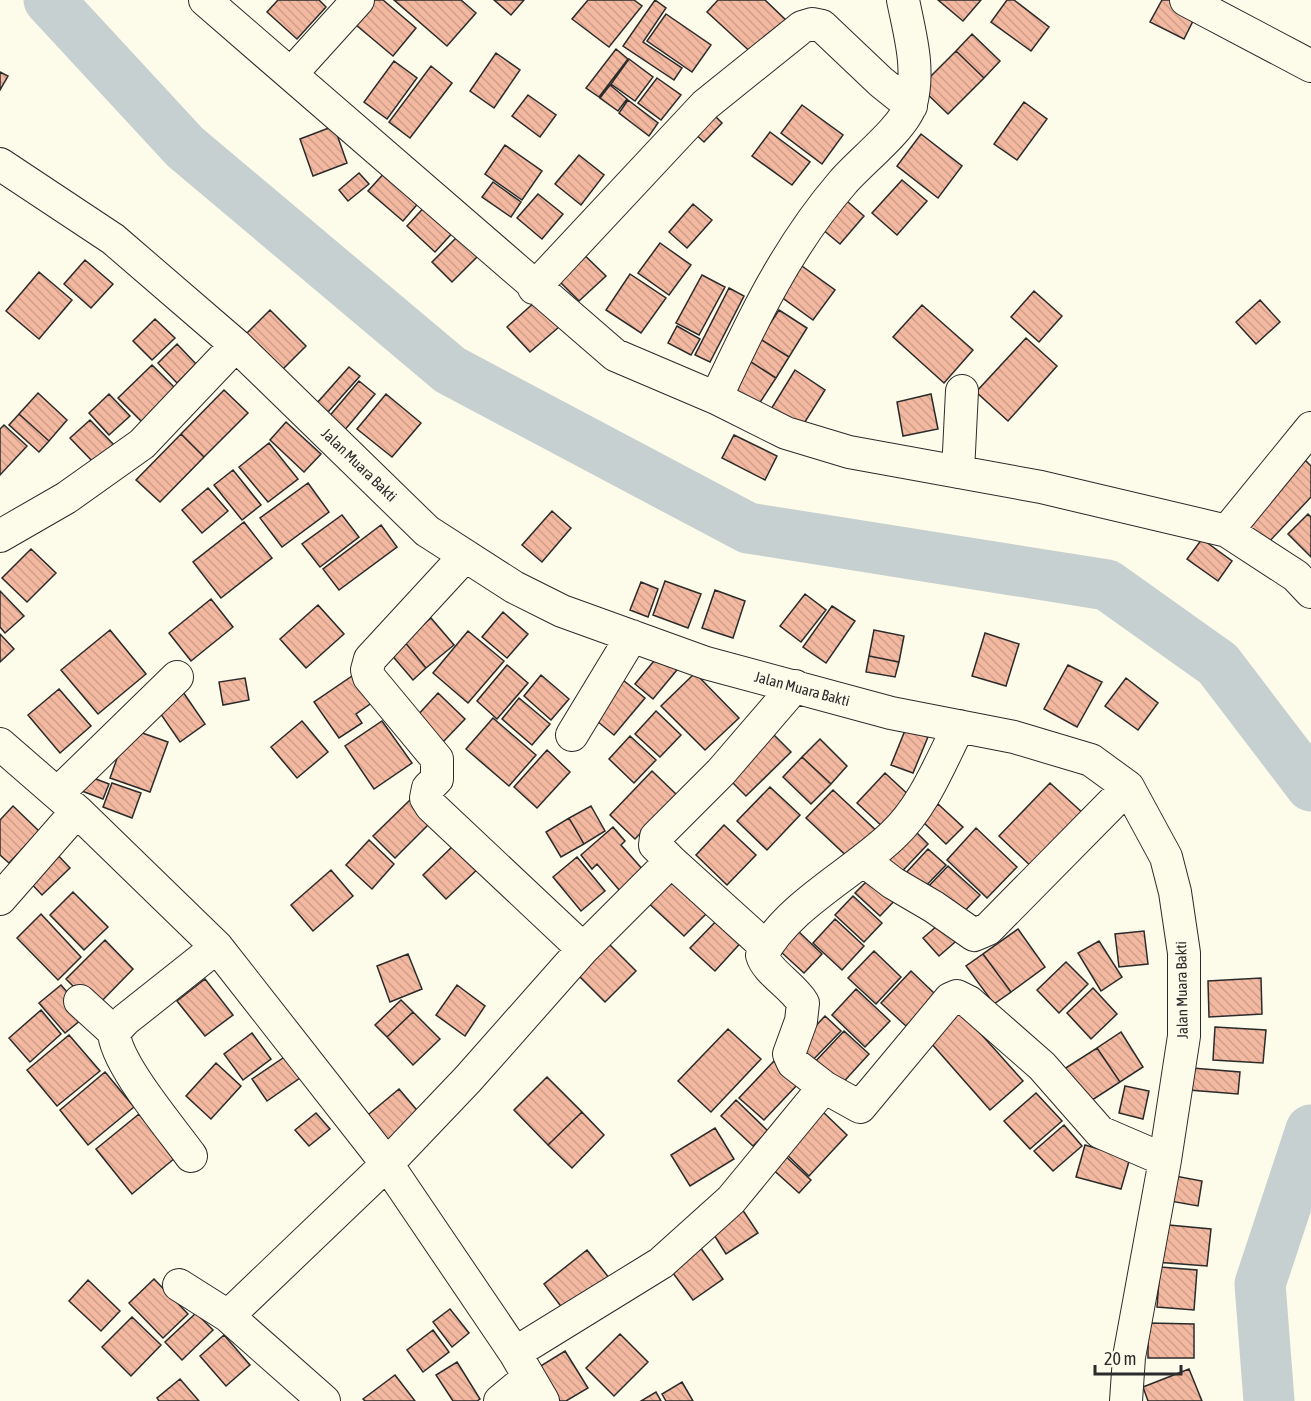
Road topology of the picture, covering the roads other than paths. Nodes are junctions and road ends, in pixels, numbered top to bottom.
1 (205, 0) edge
2 (358, 0) edge
3 (903, 0) edge
4 (1186, 0) edge
5 (1311, 66) edge
6 (291, 74) junction
7 (911, 106) junction
8 (0, 164) edge
9 (534, 288) junction
10 (236, 345) junction
11 (962, 391) dead end
12 (716, 398) junction
13 (1311, 428) edge
14 (958, 472) junction
15 (1227, 531) junction
16 (0, 536) edge
17 (464, 557) junction
18 (1311, 592) edge
19 (632, 636) junction
20 (177, 677) dead end
21 (795, 686) junction
22 (959, 726) junction
23 (572, 735) dead end
24 (0, 744) edge
25 (1128, 787) junction
26 (68, 802) junction
27 (862, 860) junction
28 (670, 861) junction
29 (0, 899) edge
30 (218, 947) junction
31 (766, 947) junction
32 (583, 949) junction
33 (80, 1000) dead end
34 (114, 1032) junction
35 (824, 1087) junction
36 (191, 1156) dead end
37 (1165, 1160) junction
38 (387, 1164) junction
39 (179, 1284) dead end
40 (228, 1316) junction
41 (529, 1377) edge
42 (324, 1401) edge
43 (500, 1401) edge
44 (1126, 1401) edge

1 - 6 street
2 - 6 street
3 - 7 street
4 - 5 street
6 - 9 street
7 - 9 street
7 - 12 street
8 - 10 street, Jalan Muara Bakti
9 - 12 street
10 - 16 street
10 - 17 street, Jalan Muara Bakti
11 - 14 street
12 - 14 street
13 - 15 street
14 - 15 street
15 - 18 street
17 - 19 street, Jalan Muara Bakti
17 - 32 street
19 - 21 street, Jalan Muara Bakti
19 - 23 street
20 - 26 street
21 - 22 street, Jalan Muara Bakti
21 - 28 street
22 - 25 street, Jalan Muara Bakti
22 - 27 street
24 - 26 street
25 - 27 street
25 - 37 street, Jalan Muara Bakti
26 - 29 street
26 - 30 street
27 - 31 street
28 - 31 street
28 - 32 street
30 - 34 street
30 - 38 street
31 - 35 street
32 - 38 street
33 - 34 street
34 - 36 street
35 - 37 street
35 - 41 street
37 - 44 street, Jalan Muara Bakti
38 - 40 street
38 - 41 street
39 - 40 street
40 - 42 street
41 - 43 street

